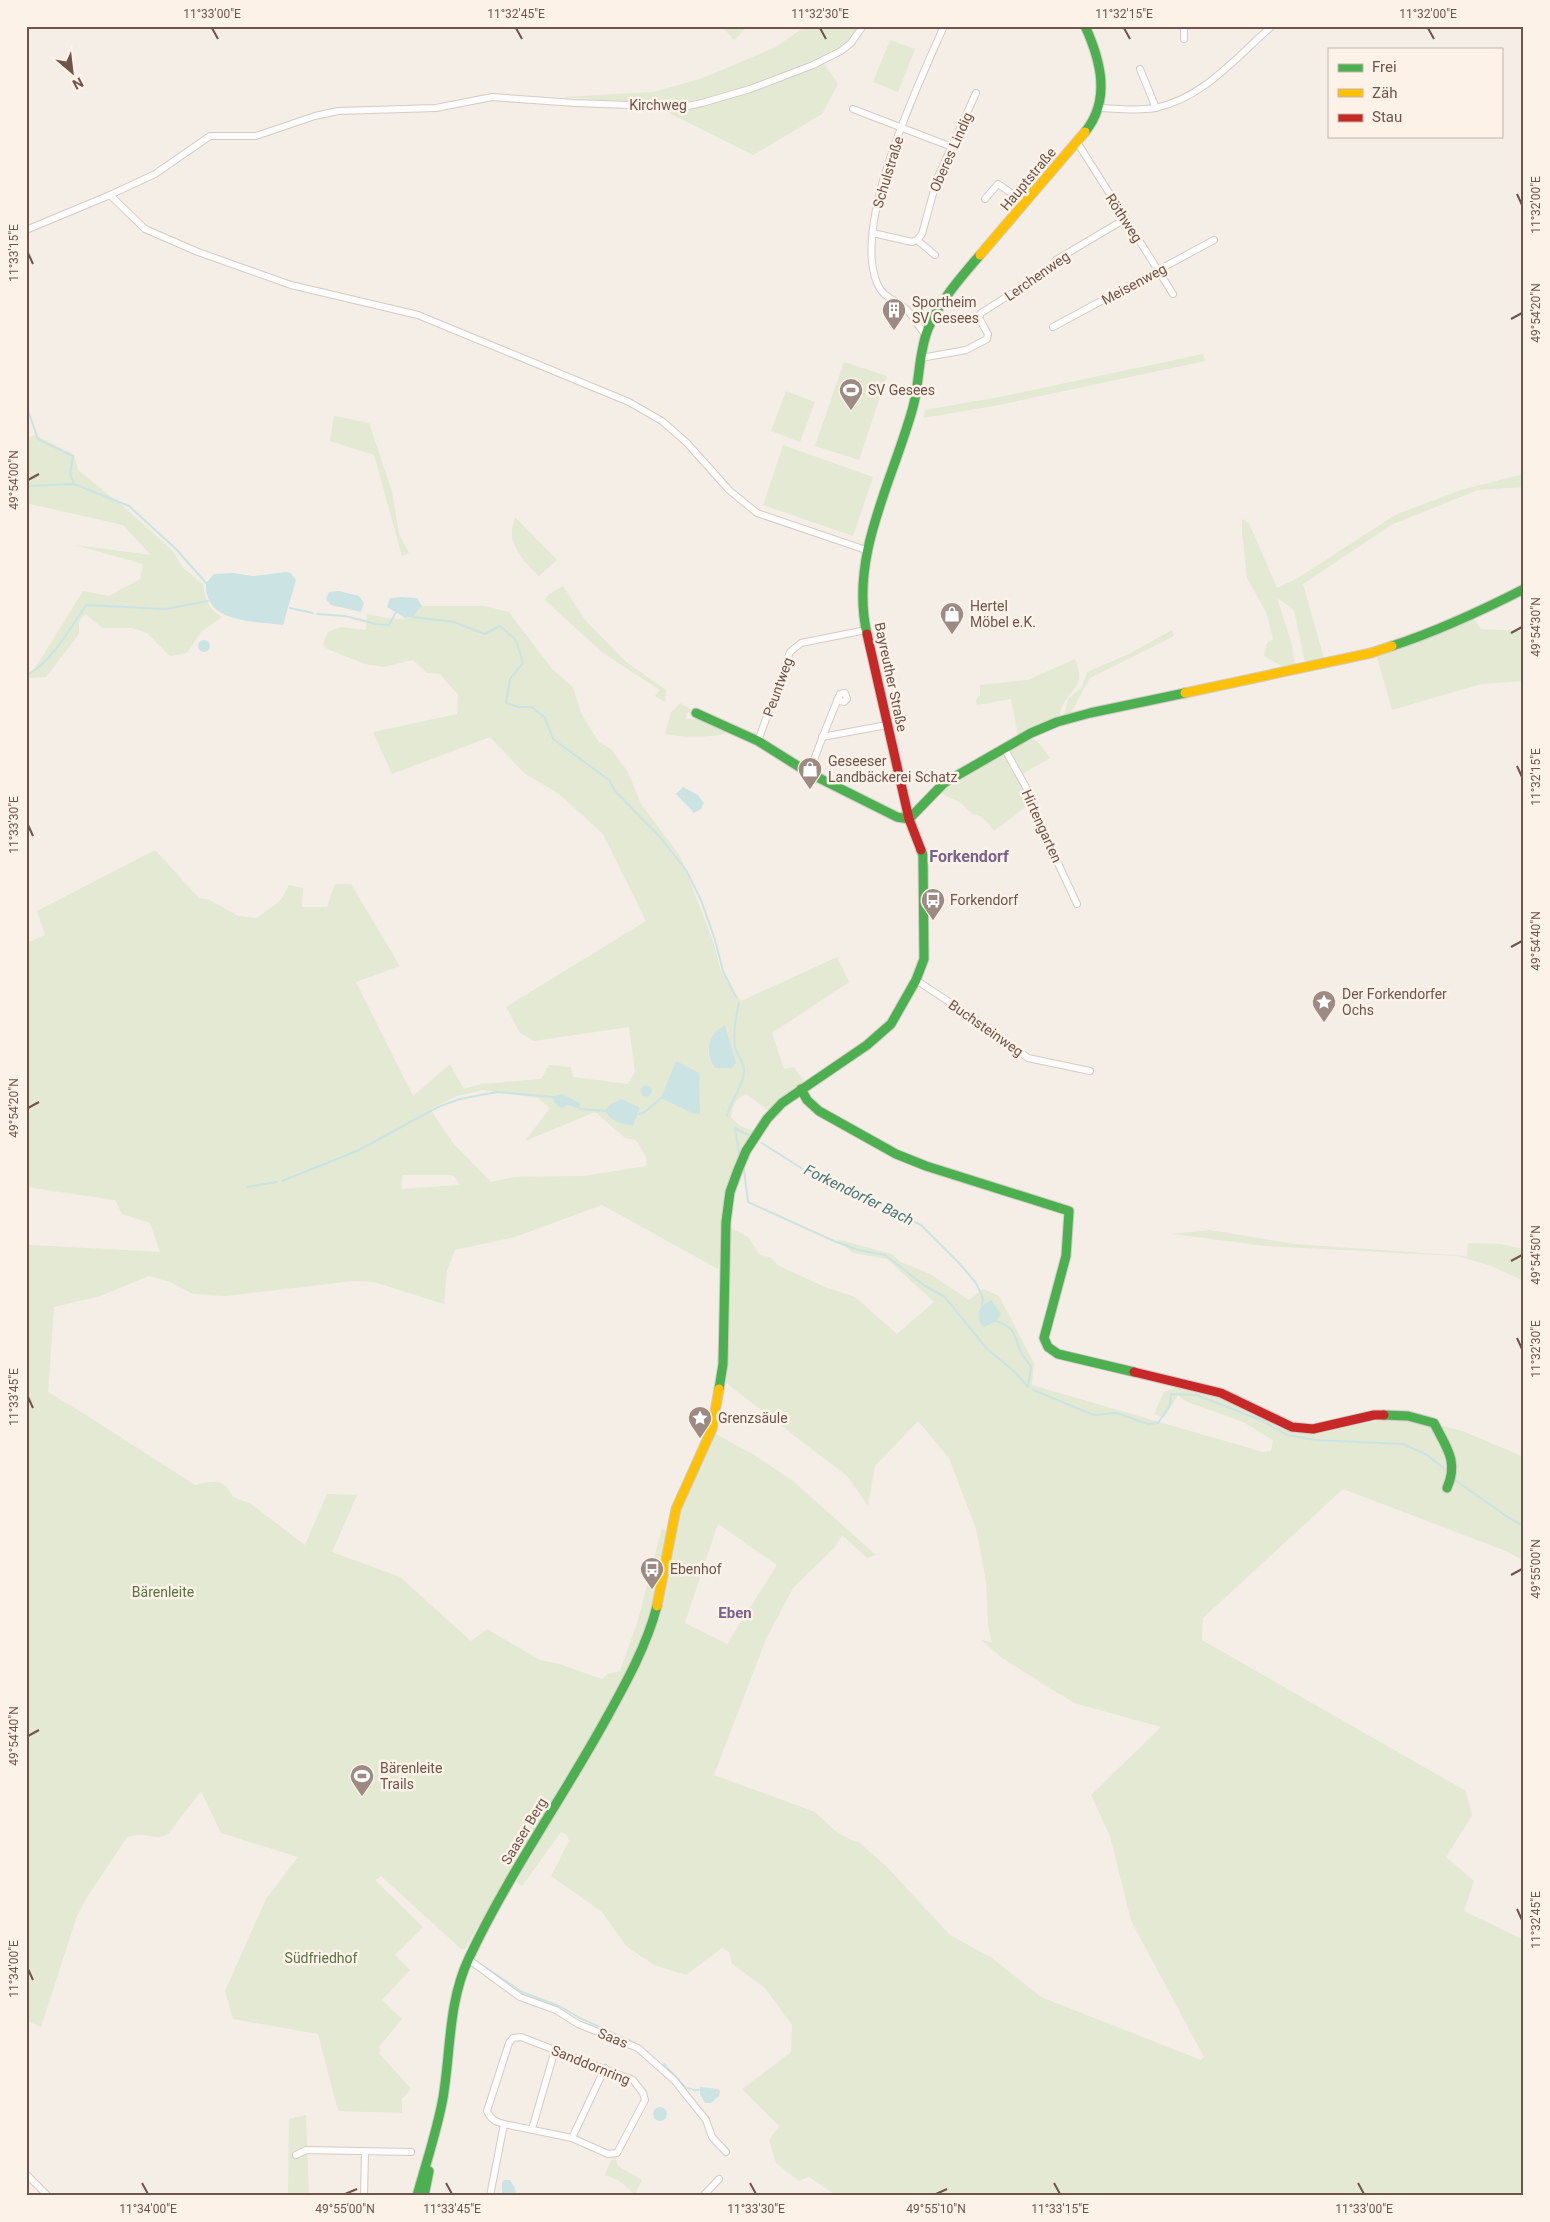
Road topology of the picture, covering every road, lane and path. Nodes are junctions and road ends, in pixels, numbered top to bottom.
1 (863, 26) edge
2 (944, 26) edge
3 (1085, 26) edge
4 (1184, 26) edge
5 (1272, 26) edge
6 (1184, 39) dead end
7 (1140, 69) dead end
8 (976, 93) dead end
9 (1101, 108) junction
10 (1156, 108) junction
11 (853, 110) dead end
12 (902, 128) junction
13 (1077, 142) junction
14 (952, 148) junction
15 (110, 195) junction
16 (985, 199) dead end
17 (1026, 203) junction
18 (1125, 219) junction
19 (26, 230) edge
20 (873, 234) junction
21 (917, 240) junction
22 (1214, 240) dead end
23 (935, 254) dead end
24 (1158, 271) junction
25 (1173, 294) dead end
26 (1053, 327) dead end
27 (926, 335) junction
28 (921, 358) junction
29 (866, 550) junction
30 (1524, 589) edge
31 (866, 630) junction
32 (837, 700) dead end
33 (696, 713) dead end
34 (887, 725) junction
35 (822, 737) junction
36 (758, 740) junction
37 (1004, 748) junction
38 (809, 773) junction
39 (909, 818) junction
40 (1077, 904) dead end
41 (916, 980) junction
42 (1090, 1071) dead end
43 (801, 1089) junction
44 (716, 1413) joint
45 (1447, 1488) dead end
46 (468, 1960) junction
47 (555, 2050) junction
48 (605, 2068) junction
49 (504, 2124) junction
50 (532, 2128) junction
51 (572, 2138) junction
52 (431, 2151) junction
53 (365, 2152) junction
54 (411, 2152) dead end
55 (726, 2152) dead end
56 (296, 2155) dead end
57 (26, 2174) edge
58 (719, 2179) dead end
59 (48, 2196) edge
60 (364, 2196) edge
61 (417, 2196) edge
62 (424, 2196) edge
63 (490, 2196) edge
64 (704, 2196) edge

1 - 15 street, Kirchweg
2 - 12 street, Schulstraße
3 - 9 street
4 - 6 street
5 - 10 street
7 - 10 street
8 - 14 street, Oberes Lindig
9 - 10 street
9 - 13 street, Hauptstraße
11 - 12 street
12 - 14 street
12 - 20 street, Schulstraße
13 - 17 street, Hauptstraße
13 - 18 street, Röthweg
14 - 21 street, Oberes Lindig
15 - 19 street, Kirchweg
15 - 29 street
16 - 17 street
17 - 27 street, Hauptstraße
18 - 24 street, Röthweg
18 - 28 street, Lerchenweg
20 - 21 street
20 - 27 street, Schulstraße
21 - 23 street
22 - 24 street, Meisenweg
24 - 25 street, Röthweg
24 - 26 street, Meisenweg
27 - 28 street, Hauptstraße
28 - 29 street, Hauptstraße
29 - 31 street, Bayreuther Straße
30 - 37 street
31 - 34 street, Bayreuther Straße
31 - 36 street, Peuntweg
32 - 35 street
33 - 36 street
34 - 35 street
34 - 39 street, Bayreuther Straße
35 - 38 street
36 - 38 street
37 - 39 street
37 - 40 street, Hirtengarten
38 - 39 street
39 - 41 street, Bayreuther Straße
41 - 42 street, Buchsteinweg
41 - 43 street, Bayreuther Straße
43 - 44 street, Bayreuther Straße
43 - 45 street
44 - 46 street, Saaser Berg
46 - 52 street, Saaser Berg
46 - 55 street, Saas
47 - 48 street, Sanddornring
47 - 49 street, Sanddornring
47 - 50 street
48 - 51 street
48 - 51 street, Sanddornring
49 - 50 street, Sanddornring
49 - 63 street
50 - 51 street, Sanddornring
52 - 61 street, Saaser Berg
52 - 62 street, Saaser Berg
53 - 54 street
53 - 56 street
53 - 60 street
57 - 59 street
58 - 64 street

